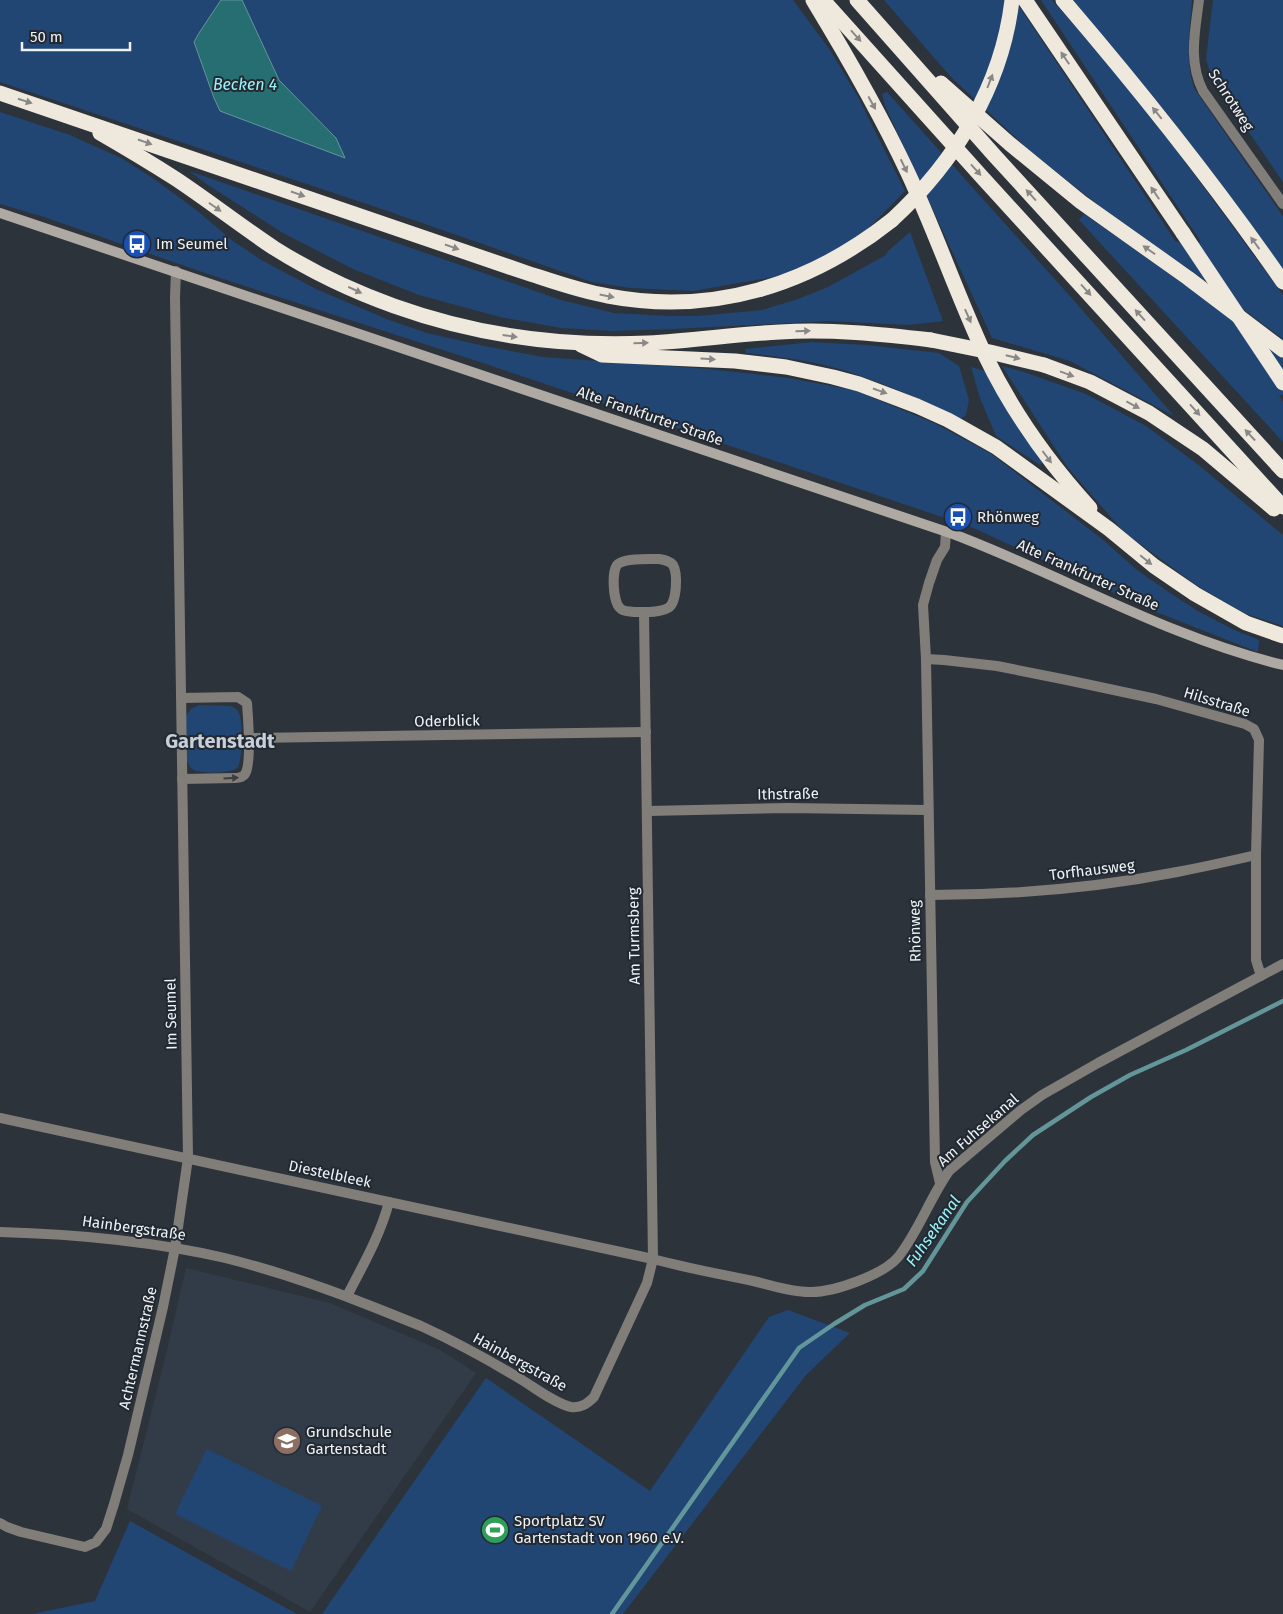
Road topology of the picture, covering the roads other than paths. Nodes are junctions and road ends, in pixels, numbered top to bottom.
1 (813, 0) edge
2 (823, 0) edge
3 (857, 0) edge
4 (1012, 0) edge
5 (1026, 0) edge
6 (1063, 0) edge
7 (1199, 0) edge
8 (891, 39) junction
9 (0, 93) edge
10 (49, 109) junction
11 (1283, 204) edge
12 (0, 213) edge
13 (176, 271) junction
14 (1283, 282) edge
15 (575, 342) junction
16 (1283, 350) edge
17 (1283, 383) edge
18 (1283, 470) edge
19 (1283, 507) edge
20 (1283, 516) edge
21 (1109, 529) junction
22 (946, 532) junction
23 (644, 612) junction
24 (1283, 636) edge
25 (926, 659) junction
26 (1283, 665) edge
27 (180, 698) junction
28 (646, 732) junction
29 (249, 738) junction
30 (182, 779) junction
31 (928, 810) junction
32 (648, 811) junction
33 (1256, 855) junction
34 (930, 895) junction
35 (1283, 964) edge
36 (1260, 976) junction
37 (0, 1118) edge
38 (188, 1158) junction
39 (940, 1183) junction
40 (389, 1202) junction
41 (0, 1232) edge
42 (174, 1248) junction
43 (653, 1258) junction
44 (347, 1296) junction
45 (0, 1522) edge

1 -> 21 highway
2 -> 19 highway
3 - 8 highway
10 -> 4 highway, bridge
17 -> 5 highway, bridge
14 -> 6 highway
7 - 11 street, Schrotweg
16 -> 8 highway
18 -> 8 highway
9 -> 10 highway
10 -> 15 highway
12 - 13 street, Alte Frankfurter Straße
13 - 22 street, Alte Frankfurter Straße
13 - 27 street, Im Seumel
15 -> 20 highway, bridge
15 -> 21 highway
21 -> 24 highway
22 - 25 street, Rhönweg
22 - 26 street, Alte Frankfurter Straße
23 - 23 street
23 - 28 street, Am Turmsberg
25 - 31 street, Rhönweg
25 - 33 street, Hilsstraße
27 - 29 street
27 - 30 street, Im Seumel
28 - 29 street, Oderblick
28 - 32 street, Am Turmsberg
30 -> 29 street
30 - 38 street, Im Seumel
31 - 32 street, Ithstraße
31 - 34 street, Rhönweg
32 - 43 street, Am Turmsberg
33 - 34 street, Torfhausweg
33 - 36 street, Hilsstraße
34 - 39 street, Rhönweg
35 - 36 street, Am Fuhsekanal
36 - 39 street, Am Fuhsekanal
37 - 38 street, Diestelbleek
38 - 40 street, Diestelbleek
38 - 42 street, Im Seumel
39 - 43 street, Am Fuhsekanal
40 - 43 street, Diestelbleek
40 - 44 street
41 - 42 street, Hainbergstraße
42 - 44 street, Hainbergstraße
42 - 45 street, Achtermannstraße
43 - 44 street, Hainbergstraße

